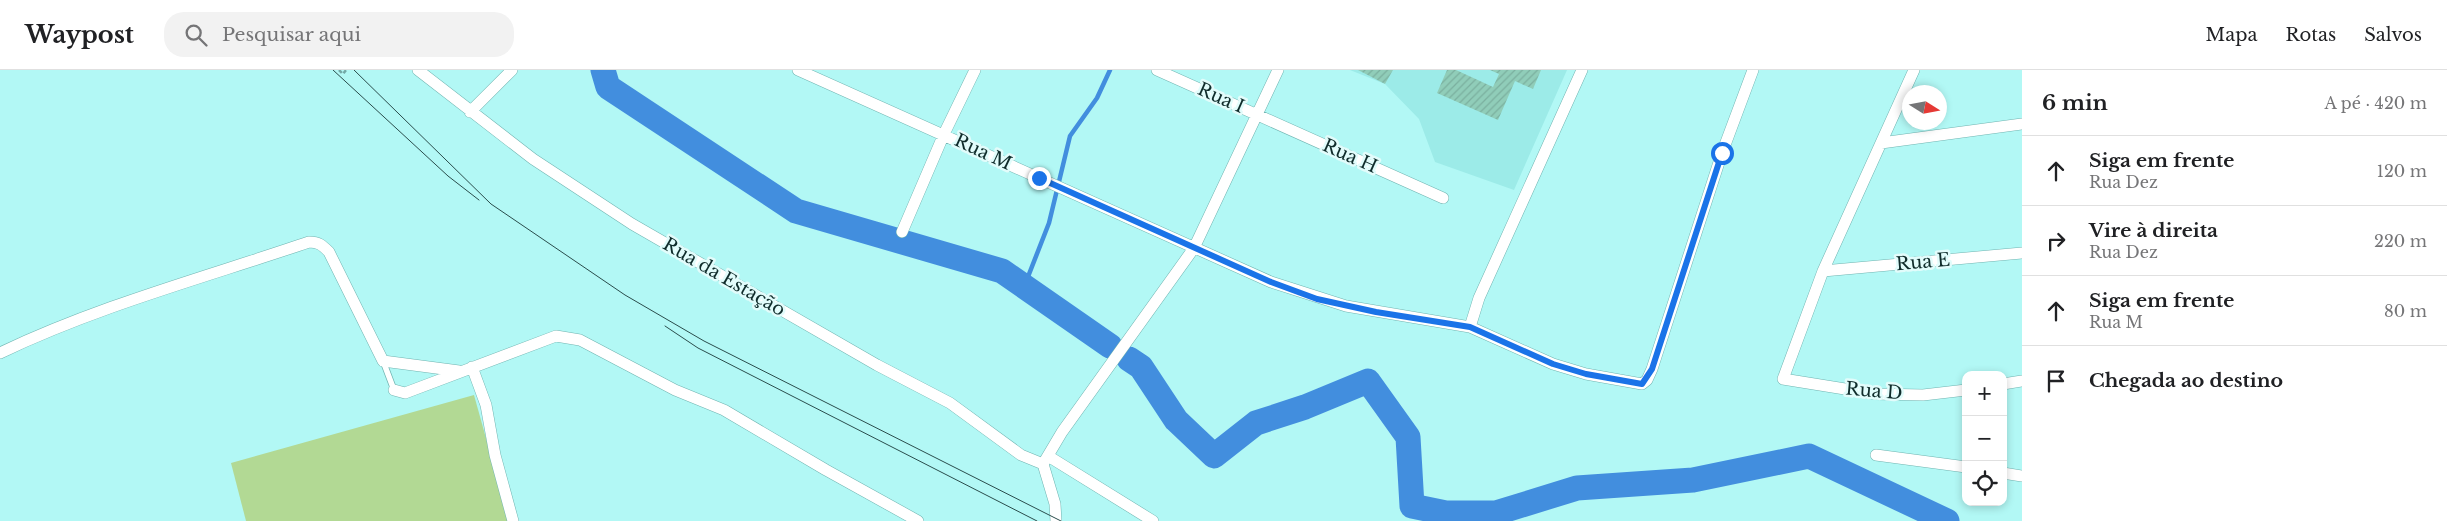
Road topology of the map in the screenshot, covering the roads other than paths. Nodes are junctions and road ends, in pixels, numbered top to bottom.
1 (418, 70) edge
2 (512, 70) edge
3 (798, 70) edge
4 (975, 70) edge
5 (1158, 70) edge
6 (1278, 70) edge
7 (1582, 70) edge
8 (1753, 70) edge
9 (1914, 70) edge
10 (470, 112) junction
11 (1257, 114) junction
12 (2022, 124) edge
13 (944, 134) junction
14 (1881, 143) junction
15 (1443, 198) dead end
16 (902, 232) dead end
17 (1194, 248) junction
18 (2022, 253) edge
19 (1823, 271) junction
20 (1470, 327) junction
21 (0, 353) edge
22 (383, 361) junction
23 (466, 369) junction
24 (2022, 382) edge
25 (2007, 384) edge
26 (394, 390) joint
27 (1962, 390) edge
28 (1876, 455) dead end
29 (1045, 460) junction
30 (1962, 466) edge
31 (2007, 474) edge
32 (2022, 476) edge
33 (513, 521) edge
34 (918, 521) edge
35 (1056, 521) edge
36 (1153, 521) edge

1 - 10 street, Rua da Estação
2 - 10 street
3 - 13 street, Rua M
4 - 13 street
5 - 11 street, Rua I
6 - 11 street
7 - 20 street
8 - 20 street, Rua M
9 - 14 street
10 - 29 street, Rua da Estação
11 - 15 street, Rua H
11 - 17 street
12 - 14 street
13 - 16 street
13 - 17 street, Rua M
14 - 19 street
17 - 20 street, Rua M
17 - 29 street
18 - 19 street, Rua E
19 - 27 street, Rua D
21 - 22 street
22 - 23 street
22 - 26 lane
23 - 26 street
23 - 33 street
23 - 34 street
24 - 25 street
28 - 30 street
29 - 35 street
29 - 36 street, Rua da Estação
31 - 32 street

